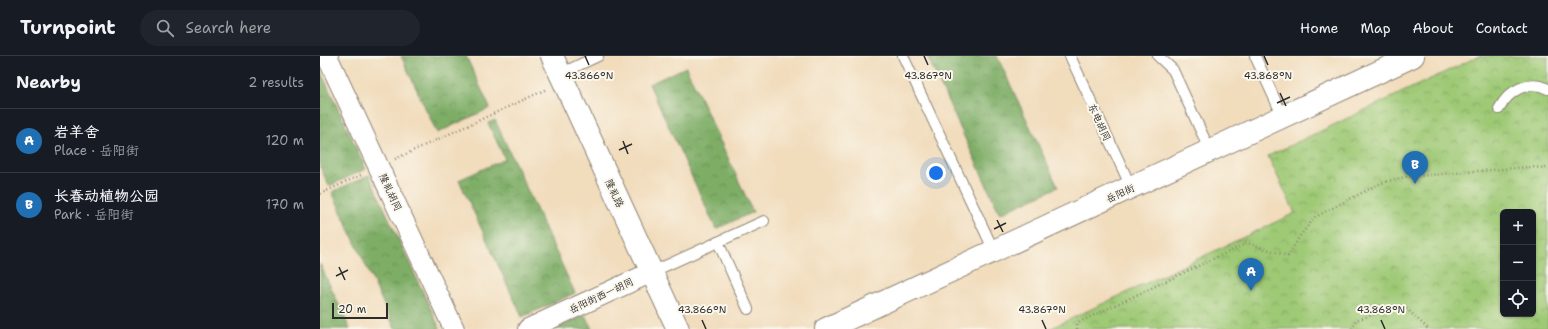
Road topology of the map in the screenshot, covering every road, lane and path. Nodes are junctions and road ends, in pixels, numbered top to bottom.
1 (327, 56) edge
2 (598, 56) edge
3 (903, 56) edge
4 (1070, 56) edge
5 (1158, 56) edge
6 (1255, 56) edge
7 (1413, 56) edge
8 (558, 70) edge
9 (1548, 89) edge
10 (1499, 109) dead end
11 (1283, 117) junction
12 (1210, 151) junction
13 (378, 167) junction
14 (1548, 168) edge
15 (1131, 187) junction
16 (320, 194) edge
17 (764, 221) dead end
18 (718, 242) junction
19 (994, 251) junction
20 (652, 272) junction
21 (748, 309) dead end
22 (454, 329) edge
23 (528, 329) edge
24 (678, 329) edge
25 (826, 329) edge
26 (1077, 329) edge
27 (1352, 329) edge
28 (1428, 329) edge

1 - 13 street, 隆礼胡同
2 - 8 lane
3 - 19 lane
4 - 15 lane, 东电胡同
5 - 12 lane
6 - 11 lane
7 - 11 street, 岳阳街
8 - 13 path
8 - 20 street, 隆礼路
9 - 10 lane
11 - 12 street, 岳阳街
12 - 15 street, 岳阳街
13 - 16 path
13 - 22 street, 隆礼胡同
14 - 26 path
15 - 19 street, 岳阳街
17 - 18 lane
18 - 20 lane
18 - 21 lane
19 - 25 street, 岳阳街
20 - 23 street, 岳阳街西一胡同
20 - 24 street, 隆礼路
27 - 28 path

